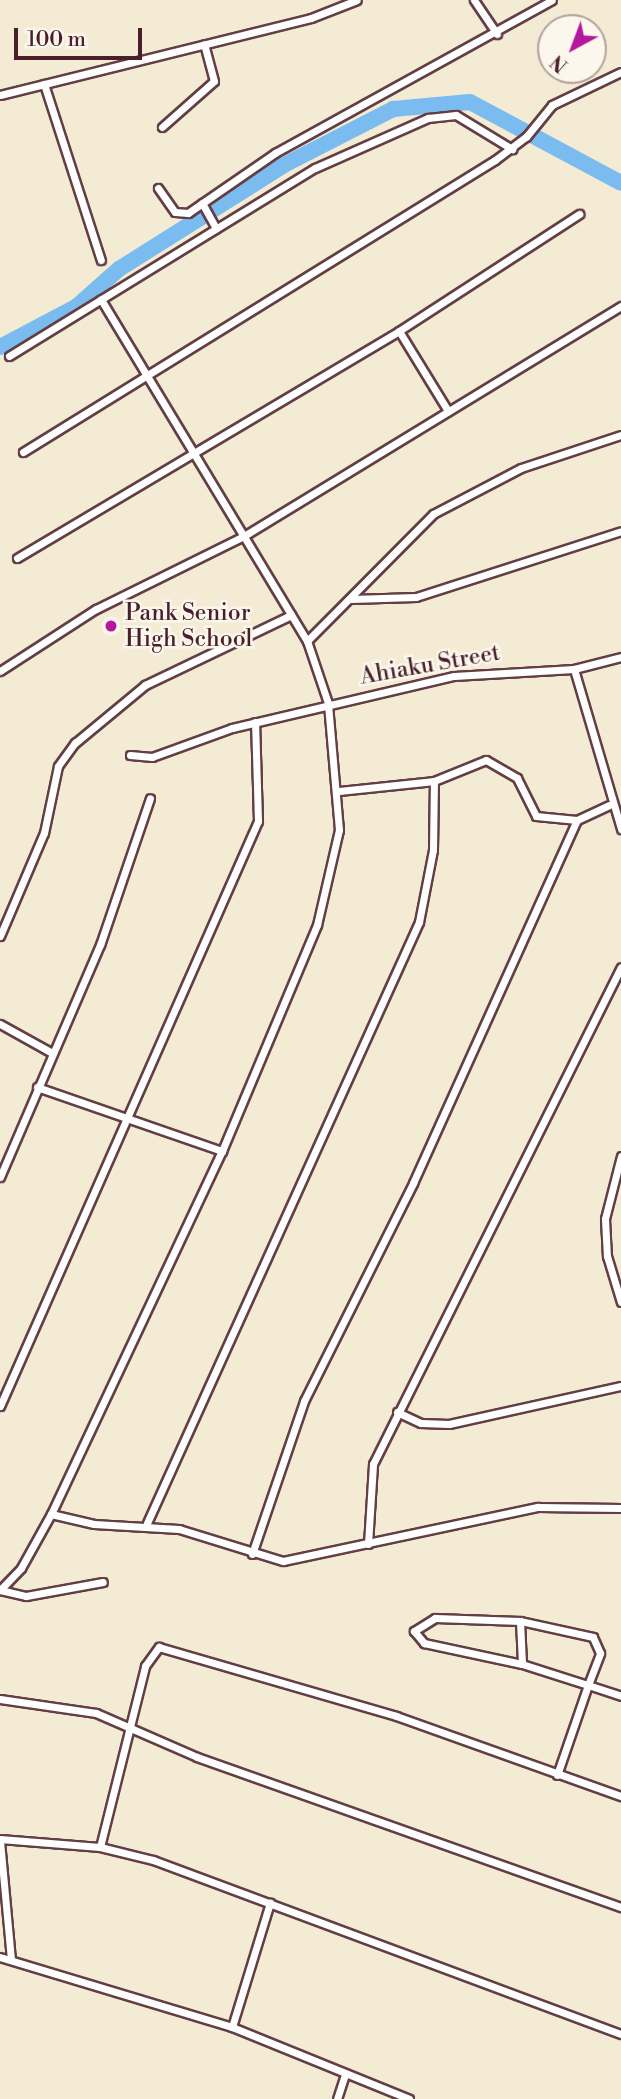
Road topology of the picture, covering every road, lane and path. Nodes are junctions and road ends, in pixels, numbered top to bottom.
1 (358, 0) edge
2 (474, 0) edge
3 (552, 0) edge
4 (497, 34) junction
5 (204, 44) junction
6 (621, 72) edge
7 (44, 83) junction
8 (0, 95) edge
9 (162, 127) dead end
10 (512, 149) junction
11 (158, 188) dead end
12 (204, 206) junction
13 (579, 214) dead end
14 (215, 225) junction
15 (101, 260) dead end
16 (100, 299) junction
17 (621, 306) edge
18 (399, 331) junction
19 (9, 356) dead end
20 (144, 374) junction
21 (448, 411) junction
22 (621, 435) edge
23 (23, 453) dead end
24 (192, 453) junction
25 (621, 531) edge
26 (244, 536) junction
27 (17, 558) dead end
28 (351, 598) junction
29 (291, 615) junction
30 (307, 641) junction
31 (621, 657) edge
32 (574, 668) junction
33 (0, 671) edge
34 (328, 703) junction
35 (255, 722) junction
36 (131, 755) dead end
37 (434, 781) junction
38 (339, 791) junction
39 (150, 798) dead end
40 (609, 805) junction
41 (577, 820) junction
42 (621, 829) edge
43 (0, 936) edge
44 (621, 967) edge
45 (0, 1024) edge
46 (52, 1053) junction
47 (37, 1087) junction
48 (131, 1121) junction
49 (222, 1151) junction
50 (621, 1156) edge
51 (0, 1177) edge
52 (621, 1302) edge
53 (621, 1386) edge
54 (0, 1406) edge
55 (397, 1412) junction
56 (621, 1508) edge
57 (51, 1514) junction
58 (147, 1523) junction
59 (368, 1544) junction
60 (253, 1554) junction
61 (103, 1582) dead end
62 (0, 1590) edge
63 (520, 1621) junction
64 (522, 1664) junction
65 (587, 1685) junction
66 (621, 1696) edge
67 (0, 1699) edge
68 (133, 1729) junction
69 (557, 1775) junction
70 (621, 1796) edge
71 (0, 1840) edge
72 (100, 1847) junction
73 (270, 1903) junction
74 (621, 1907) edge
75 (0, 1957) edge
76 (11, 1959) junction
77 (232, 2027) junction
78 (621, 2034) edge
79 (345, 2075) junction
80 (337, 2099) edge
81 (409, 2099) edge

1 - 5 street
2 - 4 street
3 - 4 street
4 - 12 street
5 - 7 street
5 - 9 street
6 - 10 street
7 - 8 street
7 - 15 street
10 - 14 street
10 - 20 street
11 - 12 street
12 - 14 street
13 - 18 street
14 - 16 street
16 - 19 street
16 - 20 street
17 - 21 street
18 - 21 street
18 - 24 street
20 - 23 street
20 - 24 street
21 - 26 street
22 - 28 street
24 - 26 street
24 - 27 street
25 - 28 street
26 - 29 street
26 - 33 street
28 - 30 street
29 - 30 street
29 - 43 street
30 - 34 street
31 - 32 street, Ahiaku Street
32 - 34 street, Ahiaku Street
32 - 40 street
34 - 35 street, Ahiaku Street
34 - 38 street
35 - 36 street, Ahiaku Street
35 - 48 street
37 - 38 street
37 - 41 street
37 - 58 street
38 - 49 street
39 - 46 street
40 - 41 street
40 - 42 street
41 - 60 street
44 - 55 street
45 - 46 street
46 - 47 street
47 - 48 street
47 - 51 street
48 - 49 street
48 - 54 street
49 - 57 street
50 - 52 street
53 - 55 street
55 - 59 street
56 - 59 street
57 - 58 street
57 - 62 street
58 - 60 street
59 - 60 street
61 - 62 street
63 - 64 street
63 - 64 street
63 - 65 street
64 - 65 street
65 - 66 street
65 - 69 street
67 - 68 street
68 - 69 street
68 - 72 street
68 - 74 street
69 - 70 street
71 - 72 street
71 - 76 street
72 - 73 street
73 - 77 street
73 - 78 street
75 - 76 street
76 - 77 street
77 - 79 street
79 - 80 street
79 - 81 street

